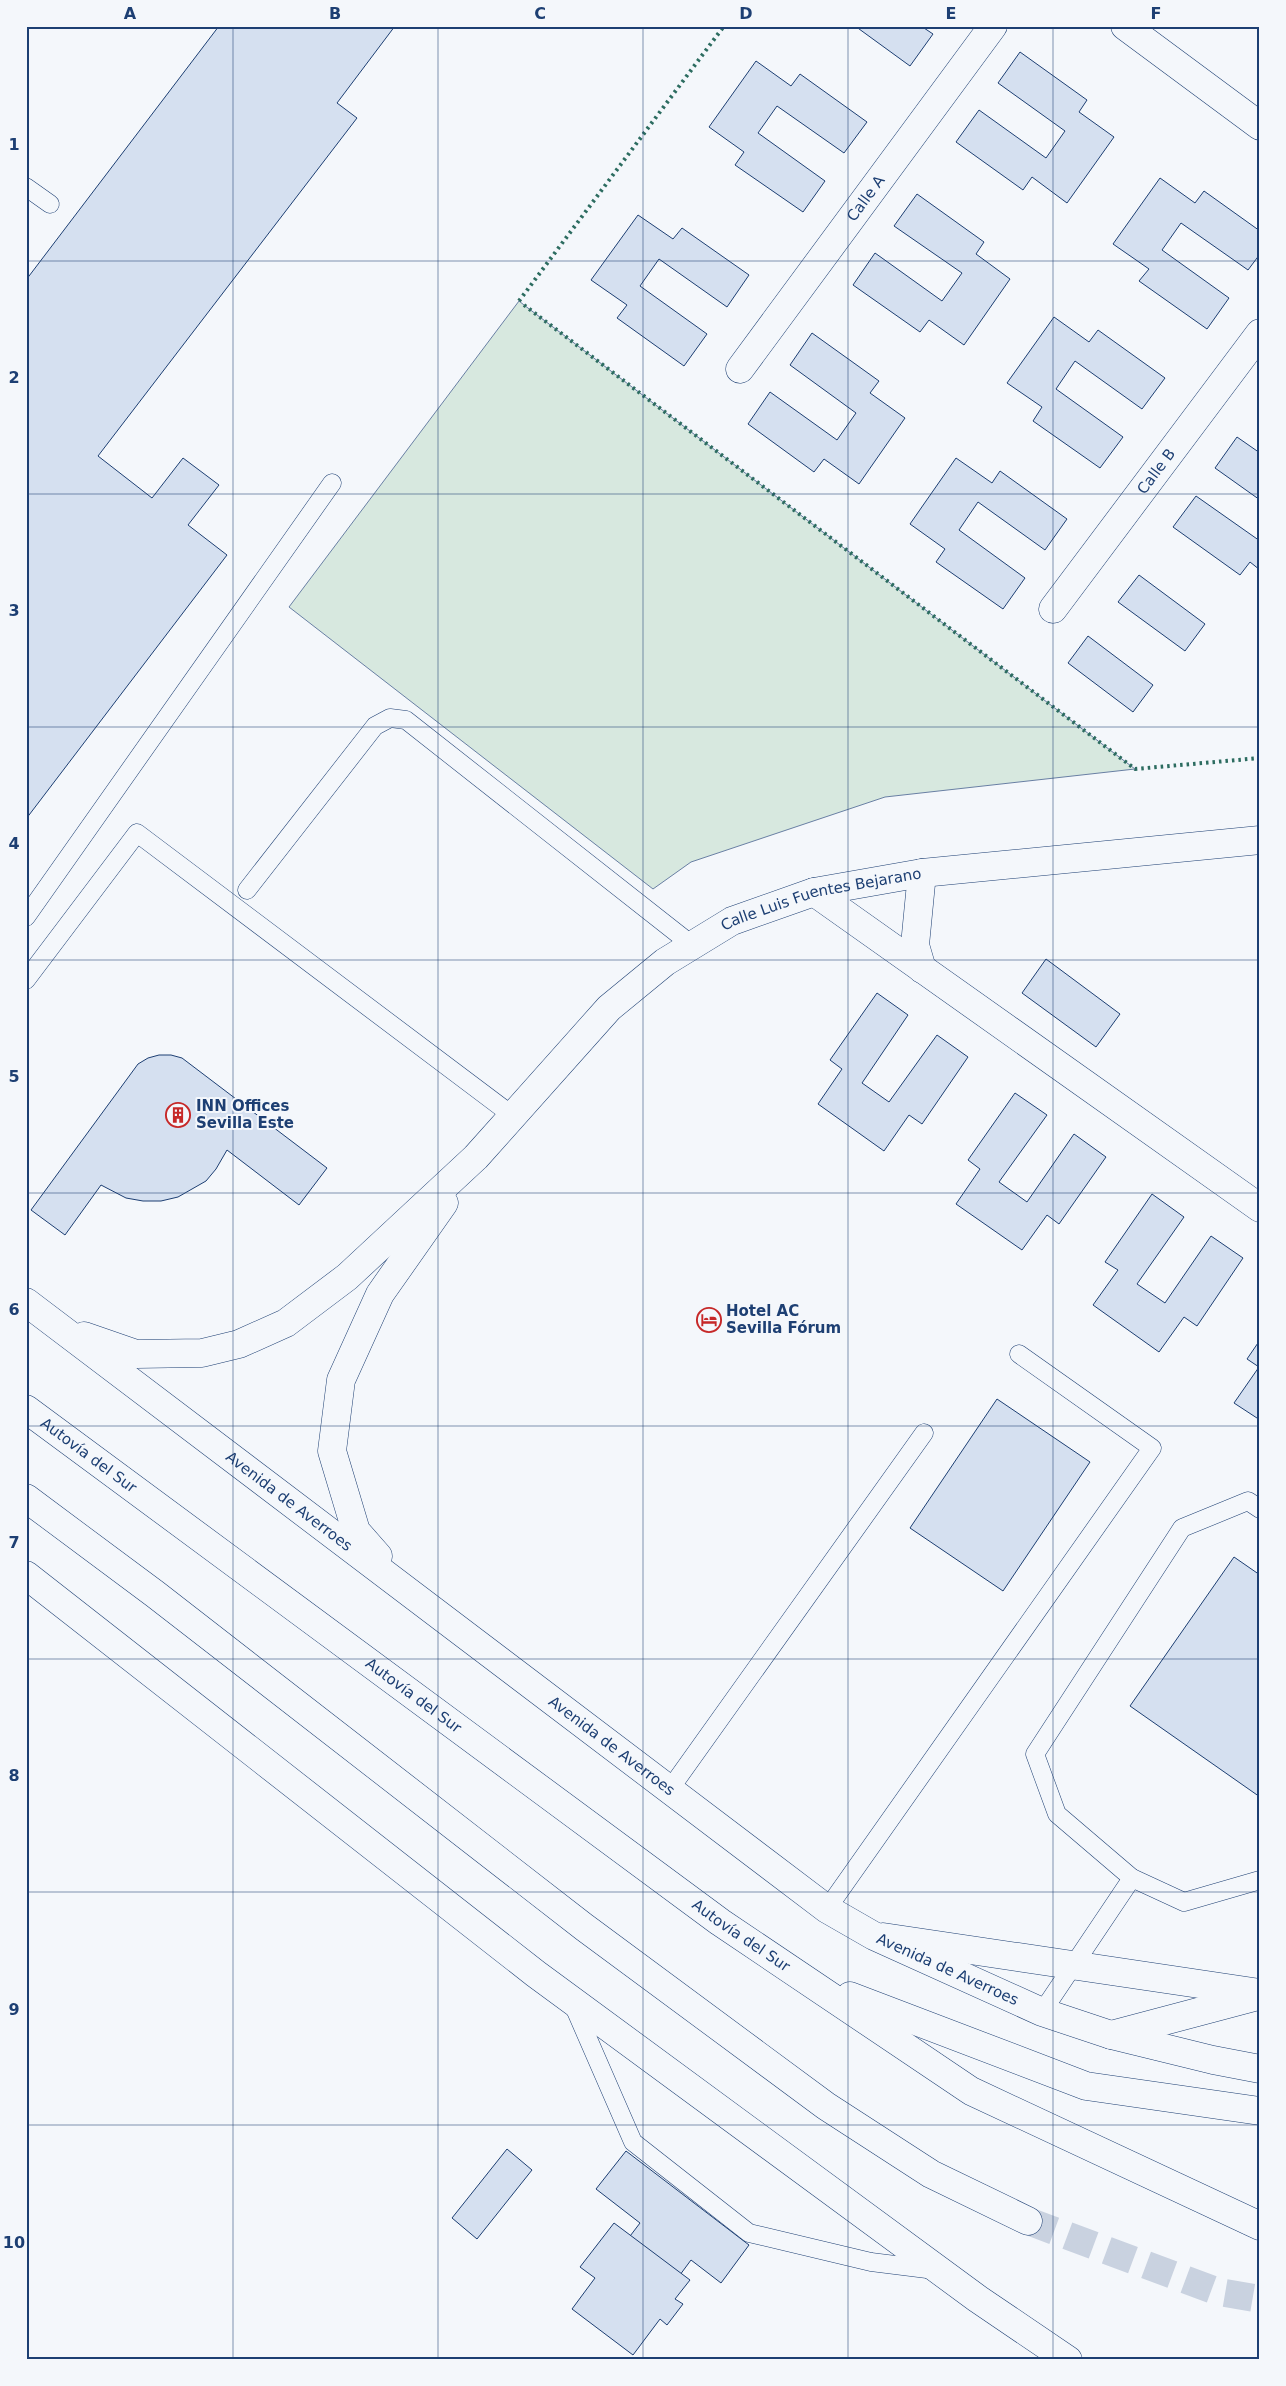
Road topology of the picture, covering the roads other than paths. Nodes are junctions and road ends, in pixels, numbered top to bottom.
1 (993, 26) edge
2 (1125, 26) edge
3 (1260, 126) edge
4 (26, 188) edge
5 (50, 204) dead end
6 (1260, 333) edge
7 (740, 369) dead end
8 (332, 483) dead end
9 (1053, 610) dead end
10 (1260, 840) edge
11 (922, 873) junction
12 (247, 890) dead end
13 (814, 892) junction
14 (26, 917) edge
15 (692, 945) junction
16 (922, 969) junction
17 (26, 980) edge
18 (513, 1116) junction
19 (476, 1157) junction
20 (1258, 1202) edge
21 (26, 1302) edge
22 (61, 1328) junction
23 (1019, 1354) dead end
24 (26, 1409) edge
25 (924, 1433) dead end
26 (26, 1498) edge
27 (1260, 1509) edge
28 (26, 1575) edge
29 (418, 1599) junction
30 (670, 1788) junction
31 (1132, 1878) junction
32 (1260, 1880) edge
33 (827, 1909) junction
34 (874, 1936) junction
35 (1074, 1964) junction
36 (804, 1978) junction
37 (1260, 1994) edge
38 (571, 2000) junction
39 (1042, 2012) junction
40 (1111, 2035) junction
41 (1260, 2069) edge
42 (1260, 2111) edge
43 (1028, 2221) tunnel mouth
44 (1260, 2226) edge
45 (938, 2270) junction
46 (978, 2300) junction
47 (1042, 2360) edge
48 (1068, 2360) edge

1 - 7 main road, Calle A
2 - 3 main road
4 - 5 lane
6 - 9 main road, Calle B
8 - 14 lane
10 - 11 main road, Calle Luis Fuentes Bejarano
11 - 13 main road, Calle Luis Fuentes Bejarano
11 - 16 main road
12 - 15 lane
13 - 15 main road, Calle Luis Fuentes Bejarano
13 - 16 main road
15 - 18 main road, Calle Luis Fuentes Bejarano
16 - 20 main road
17 - 18 lane
18 - 19 main road, Calle Luis Fuentes Bejarano
19 - 22 main road
19 - 29 main road
21 - 22 main road, Avenida de Averroes
22 - 29 main road, Avenida de Averroes
23 - 33 lane
24 - 36 main road, Autovía del Sur
25 - 30 lane
26 - 43 main road
27 - 31 lane
28 - 38 main road
29 - 30 main road, Avenida de Averroes
30 - 33 main road, Avenida de Averroes
31 - 32 lane
31 - 35 lane
33 - 34 main road, Avenida de Averroes
34 - 35 main road
34 - 39 main road, Avenida de Averroes
35 - 37 main road
35 - 39 lane
36 - 42 main road
36 - 44 main road
37 - 40 main road
38 - 45 main road
38 - 45 lane
39 - 40 main road, Avenida de Averroes
40 - 41 main road, Avenida de Averroes
45 - 46 main road
46 - 47 main road
46 - 48 main road

